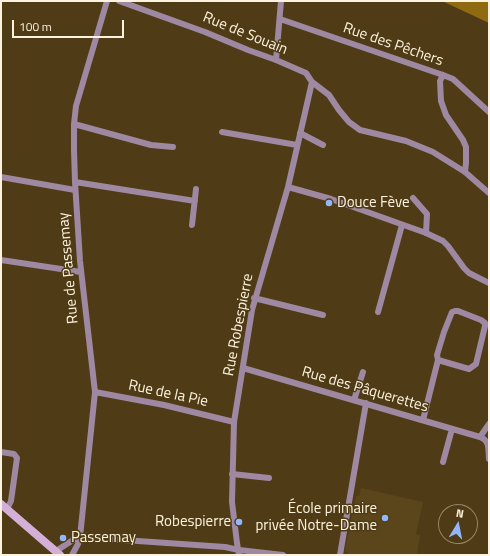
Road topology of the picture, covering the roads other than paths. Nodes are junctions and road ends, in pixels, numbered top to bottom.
1 (107, 1) edge
2 (119, 1) edge
3 (281, 1) edge
4 (280, 19) junction
5 (276, 60) junction
6 (443, 75) junction
7 (312, 82) junction
8 (489, 112) edge
9 (74, 124) junction
10 (222, 132) dead end
11 (300, 133) junction
12 (297, 145) junction
13 (323, 145) dead end
14 (173, 146) dead end
15 (465, 172) junction
16 (1, 177) edge
17 (75, 182) junction
18 (288, 187) junction
19 (196, 189) dead end
20 (75, 190) junction
21 (489, 193) edge
22 (413, 198) dead end
23 (195, 201) junction
24 (192, 225) dead end
25 (402, 225) junction
26 (426, 233) junction
27 (1, 260) edge
28 (81, 272) junction
29 (489, 283) edge
30 (254, 298) junction
31 (378, 312) dead end
32 (323, 315) dead end
33 (438, 360) junction
34 (243, 368) junction
35 (363, 372) dead end
36 (95, 392) junction
37 (354, 400) junction
38 (366, 403) junction
39 (423, 420) junction
40 (234, 422) junction
41 (489, 424) edge
42 (452, 429) junction
43 (480, 437) junction
44 (1, 452) edge
45 (489, 459) edge
46 (443, 462) dead end
47 (232, 474) junction
48 (270, 478) dead end
49 (4, 506) edge
50 (80, 537) junction
51 (239, 552) edge
52 (58, 553) edge
53 (72, 555) edge
54 (283, 555) edge
55 (340, 555) edge

1 - 9 street, Rue de Passemay
2 - 5 street, Rue de Souain
3 - 4 street
4 - 5 street
4 - 6 street, Rue des Pêchers
5 - 7 street, Rue de Souain
6 - 8 street, Rue des Pêchers
6 - 15 street
7 - 11 street, Rue Robespierre
7 - 15 street, Rue de Souain
9 - 14 street
9 - 17 street, Rue de Passemay
10 - 12 street
11 - 12 street, Rue Robespierre
11 - 13 street
12 - 18 street, Rue Robespierre
15 - 21 street, Rue de Souain
16 - 20 street
17 - 20 street, Rue de Passemay
17 - 23 street
18 - 25 street
18 - 30 street, Rue Robespierre
19 - 23 street
20 - 28 street, Rue de Passemay
22 - 26 street
23 - 24 street
25 - 26 street
25 - 31 street
26 - 29 street
27 - 28 street
28 - 36 street, Rue de Passemay
30 - 32 street
30 - 34 street, Rue Robespierre
33 - 33 street
33 - 39 street
34 - 37 street, Rue des Pâquerettes
34 - 40 street, Rue Robespierre
35 - 37 street
36 - 40 street, Rue de la Pie
36 - 50 street, Rue de Passemay
37 - 38 street, Rue des Pâquerettes
38 - 39 street, Rue des Pâquerettes
38 - 55 street
39 - 42 street, Rue des Pâquerettes
40 - 47 street, Rue Robespierre
41 - 43 street
42 - 43 street, Rue des Pâquerettes
42 - 46 street
43 - 45 street
44 - 49 street
47 - 48 street
47 - 51 street, Rue Robespierre
49 - 52 main road
50 - 51 street
50 - 52 street
50 - 53 street, Rue de Passemay
51 - 54 street

